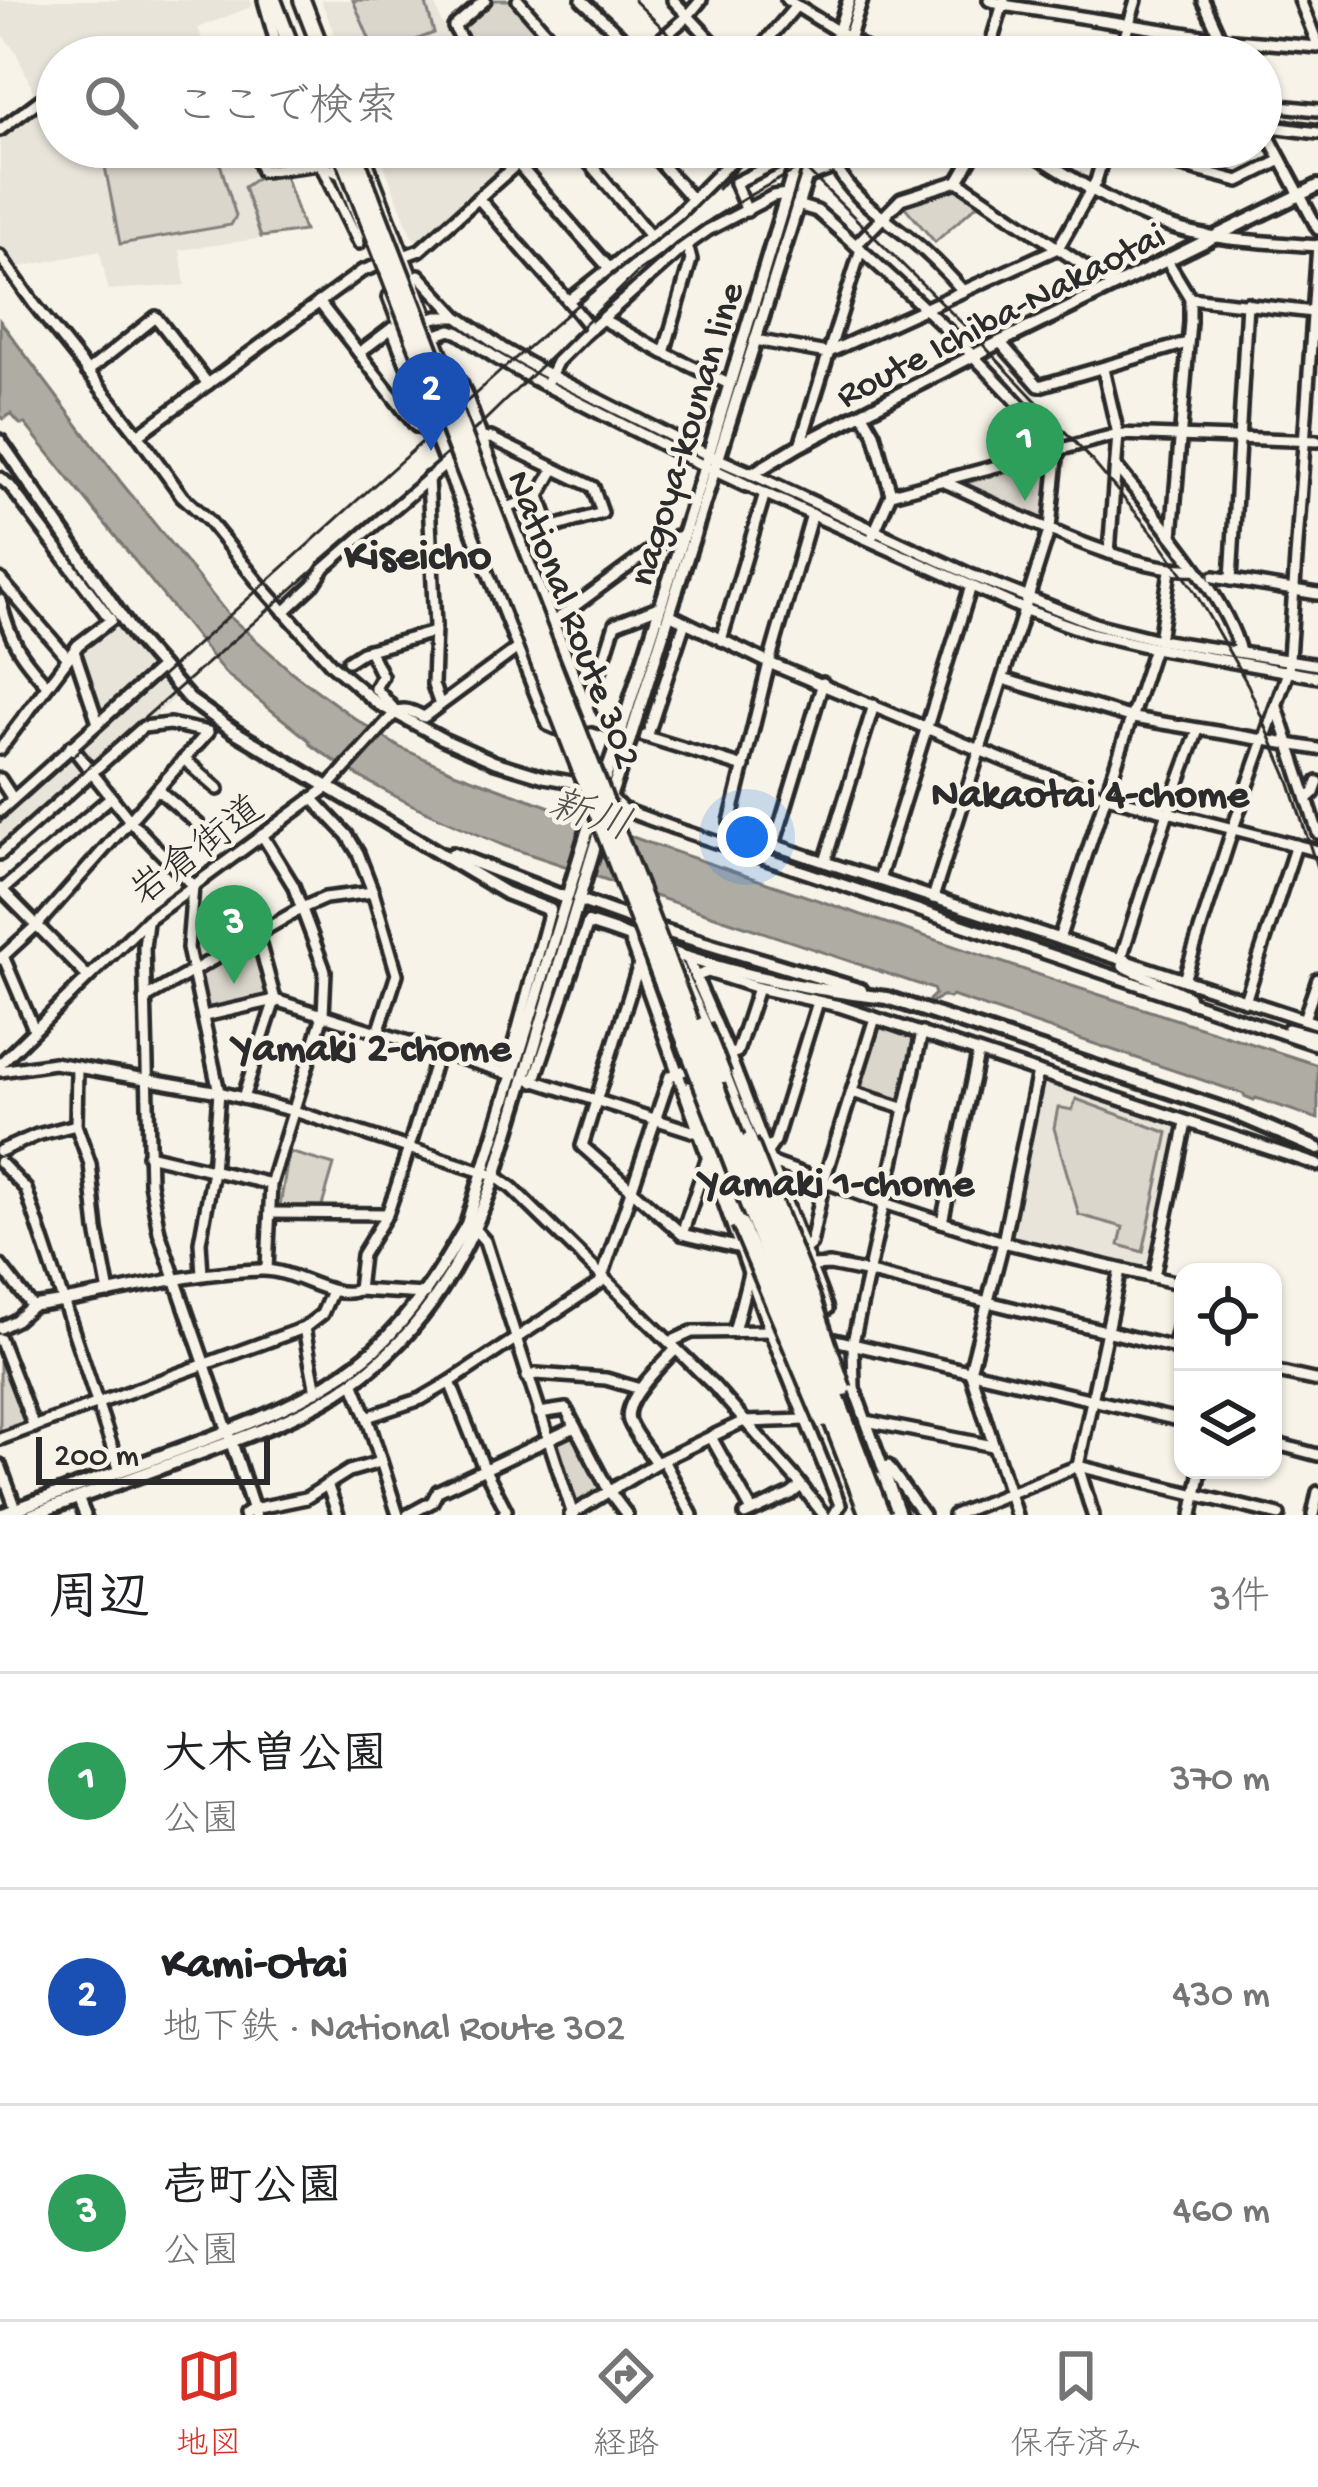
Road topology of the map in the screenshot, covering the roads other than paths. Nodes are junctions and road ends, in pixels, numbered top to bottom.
1 (274, 0) edge
2 (299, 0) edge
3 (485, 0) edge
4 (518, 0) edge
5 (582, 0) edge
6 (673, 0) edge
7 (701, 0) edge
8 (849, 0) edge
9 (861, 0) edge
10 (989, 0) edge
11 (1071, 0) edge
12 (1136, 0) edge
13 (1203, 0) edge
14 (792, 3) edge
15 (1004, 3) edge
16 (1302, 5) edge
17 (1318, 7) edge
18 (1067, 14) junction
19 (688, 17) junction
20 (1129, 23) junction
21 (844, 34) junction
22 (278, 36) edge
23 (290, 36) edge
24 (313, 36) edge
25 (459, 36) edge
26 (549, 36) edge
27 (621, 36) edge
28 (666, 36) edge
29 (707, 36) edge
30 (768, 36) edge
31 (847, 36) edge
32 (994, 36) edge
33 (1125, 36) edge
34 (1204, 36) edge
35 (1220, 36) edge
36 (1282, 43) edge
37 (1318, 46) edge
38 (36, 103) edge
39 (1282, 106) edge
40 (1318, 110) edge
41 (1282, 128) edge
42 (0, 130) edge
43 (1318, 134) edge
44 (1282, 162) edge
45 (321, 168) edge
46 (327, 168) edge
47 (342, 168) edge
48 (344, 168) edge
49 (364, 168) edge
50 (365, 168) edge
51 (513, 168) edge
52 (521, 168) edge
53 (593, 168) edge
54 (665, 168) edge
55 (724, 168) edge
56 (764, 168) edge
57 (796, 168) edge
58 (809, 168) edge
59 (831, 168) edge
60 (837, 168) edge
61 (966, 168) edge
62 (1056, 168) edge
63 (1099, 168) edge
64 (1189, 168) edge
65 (1265, 168) edge
66 (344, 176) junction
67 (806, 178) junction
68 (958, 181) junction
69 (1318, 186) edge
70 (1091, 190) junction
71 (788, 194) junction
72 (1300, 195) junction
73 (478, 198) junction
74 (692, 199) junction
75 (797, 205) junction
76 (747, 211) junction
77 (880, 217) junction
78 (1318, 229) edge
79 (650, 236) junction
80 (1214, 237) junction
81 (359, 243) dead end
82 (687, 245) junction
83 (1318, 245) edge
84 (858, 247) junction
85 (1058, 248) junction
86 (0, 256) edge
87 (401, 256) junction
88 (1168, 262) junction
89 (378, 265) junction
90 (608, 268) junction
91 (419, 275) dead end
92 (1114, 286) junction
93 (963, 291) junction
94 (1190, 298) junction
95 (319, 302) junction
96 (568, 302) junction
97 (1247, 303) junction
98 (925, 309) junction
99 (1313, 312) junction
100 (458, 317) junction
101 (602, 319) junction
102 (427, 321) junction
103 (398, 329) junction
104 (591, 329) junction
105 (433, 337) junction
106 (755, 340) junction
107 (1000, 342) junction
108 (1187, 344) junction
109 (409, 346) junction
110 (827, 352) junction
111 (358, 353) junction
112 (664, 353) junction
113 (975, 357) junction
114 (445, 368) junction
115 (1103, 369) junction
116 (87, 372) junction
117 (413, 380) junction
118 (548, 380) junction
119 (208, 384) junction
120 (729, 384) junction
121 (393, 396) junction
122 (863, 413) junction
123 (431, 415) junction
124 (1118, 434) junction
125 (138, 435) junction
126 (1181, 436) junction
127 (481, 439) junction
128 (1240, 440) junction
129 (0, 441) edge
130 (1304, 441) junction
131 (1318, 441) edge
132 (800, 445) junction
133 (1058, 448) junction
134 (6, 458) edge
135 (711, 463) junction
136 (446, 464) junction
137 (1116, 466) junction
138 (554, 469) junction
139 (0, 478) edge
140 (428, 478) junction
141 (749, 480) junction
142 (940, 481) junction
143 (765, 493) junction
144 (891, 494) junction
145 (539, 496) junction
146 (1300, 496) junction
147 (1318, 497) edge
148 (507, 508) junction
149 (812, 514) junction
150 (1050, 528) junction
151 (873, 535) junction
152 (1172, 536) junction
153 (681, 537) junction
154 (1109, 553) junction
155 (1195, 569) junction
156 (1170, 571) junction
157 (1214, 577) dead end
158 (0, 579) edge
159 (1231, 580) junction
160 (971, 586) junction
161 (1294, 590) junction
162 (1318, 594) edge
163 (0, 600) edge
164 (1025, 604) junction
165 (665, 610) junction
166 (284, 612) junction
167 (553, 622) junction
168 (685, 622) junction
169 (434, 632) junction
170 (721, 640) junction
171 (1156, 644) junction
172 (518, 648) junction
173 (369, 650) junction
174 (1240, 652) junction
175 (70, 654) junction
176 (348, 661) dead end
177 (769, 663) junction
178 (1318, 664) edge
179 (1288, 666) junction
180 (160, 668) junction
181 (1318, 676) edge
182 (1003, 679) junction
183 (823, 683) junction
184 (46, 685) junction
185 (440, 705) junction
186 (587, 705) junction
187 (874, 705) junction
188 (1277, 707) junction
189 (393, 715) junction
190 (1133, 718) junction
191 (592, 720) junction
192 (98, 723) junction
193 (927, 728) junction
194 (1198, 730) junction
195 (627, 731) junction
196 (647, 737) junction
197 (1265, 741) junction
198 (1291, 745) junction
199 (71, 746) junction
200 (0, 749) edge
201 (1318, 749) edge
202 (979, 750) junction
203 (184, 760) junction
204 (744, 767) junction
205 (94, 771) junction
206 (0, 779) edge
207 (604, 780) junction
208 (1318, 782) edge
209 (332, 783) junction
210 (581, 788) junction
211 (218, 789) dead end
212 (158, 790) junction
213 (610, 796) junction
214 (1106, 796) junction
215 (111, 797) junction
216 (312, 798) junction
217 (13, 799) junction
218 (1307, 800) junction
219 (0, 811) edge
220 (1168, 812) junction
221 (592, 815) junction
222 (130, 822) junction
223 (199, 825) dead end
224 (1233, 828) junction
225 (1318, 833) edge
226 (262, 836) junction
227 (595, 839) junction
228 (427, 844) junction
229 (774, 845) junction
230 (1296, 845) junction
231 (1318, 851) edge
232 (0, 854) edge
233 (824, 862) junction
234 (879, 880) junction
235 (193, 886) junction
236 (1, 889) edge
237 (373, 892) junction
238 (574, 896) junction
239 (934, 898) junction
240 (302, 908) junction
241 (550, 910) joint
242 (147, 920) junction
243 (588, 923) joint
244 (38, 924) junction
245 (631, 924) junction
246 (662, 930) junction
247 (257, 934) junction
248 (1060, 939) junction
249 (2, 957) edge
250 (680, 959) junction
251 (1124, 959) junction
252 (639, 964) junction
253 (713, 969) junction
254 (192, 971) junction
255 (697, 976) junction
256 (88, 977) junction
257 (1318, 979) edge
258 (1184, 980) junction
259 (758, 988) junction
260 (146, 998) junction
261 (887, 998) junction
262 (274, 1000) junction
263 (1245, 1001) junction
264 (818, 1002) junction
265 (1190, 1003) junction
266 (204, 1016) junction
267 (322, 1016) junction
268 (875, 1018) junction
269 (1304, 1019) junction
270 (1318, 1024) edge
271 (34, 1029) junction
272 (378, 1033) junction
273 (922, 1033) junction
274 (1318, 1041) edge
275 (438, 1054) junction
276 (729, 1054) junction
277 (978, 1054) junction
278 (77, 1066) junction
279 (0, 1068) edge
280 (678, 1072) junction
281 (1038, 1072) junction
282 (721, 1076) junction
283 (520, 1077) junction
284 (148, 1079) junction
285 (694, 1087) junction
286 (219, 1092) junction
287 (852, 1092) junction
288 (243, 1098) junction
289 (596, 1101) junction
290 (906, 1109) junction
291 (294, 1111) junction
292 (654, 1121) junction
293 (1186, 1123) junction
294 (76, 1125) junction
295 (700, 1134) junction
296 (777, 1136) junction
297 (756, 1140) junction
298 (408, 1146) junction
299 (1318, 1149) edge
300 (0, 1151) edge
301 (148, 1155) junction
302 (769, 1158) junction
303 (706, 1159) junction
304 (0, 1162) edge
305 (1318, 1166) edge
306 (213, 1171) junction
307 (490, 1173) junction
308 (824, 1180) junction
309 (271, 1184) junction
310 (632, 1192) junction
311 (884, 1203) junction
312 (271, 1213) junction
313 (387, 1214) junction
314 (942, 1222) junction
315 (476, 1231) junction
316 (682, 1234) junction
317 (1003, 1242) junction
318 (740, 1248) junction
319 (805, 1249) junction
320 (0, 1264) edge
321 (812, 1266) junction
322 (267, 1269) junction
323 (1120, 1270) junction
324 (870, 1273) junction
325 (202, 1274) junction
326 (1154, 1276) junction
327 (751, 1277) junction
328 (603, 1279) junction
329 (175, 1280) junction
330 (1174, 1282) edge
331 (358, 1290) junction
332 (332, 1291) junction
333 (110, 1293) junction
334 (424, 1294) junction
335 (64, 1302) junction
336 (987, 1303) junction
337 (779, 1305) junction
338 (32, 1306) junction
339 (827, 1309) dead end
340 (0, 1328) edge
341 (304, 1328) junction
342 (770, 1331) junction
343 (1105, 1331) junction
344 (734, 1332) junction
345 (790, 1332) junction
346 (818, 1336) junction
347 (0, 1339) edge
348 (516, 1340) junction
349 (853, 1342) junction
350 (673, 1346) junction
351 (1174, 1348) edge
352 (204, 1364) junction
353 (970, 1371) junction
354 (1282, 1373) edge
355 (527, 1376) junction
356 (1318, 1381) edge
357 (353, 1382) junction
358 (450, 1382) junction
359 (640, 1389) junction
360 (316, 1392) junction
361 (1092, 1400) junction
362 (98, 1403) junction
363 (819, 1404) junction
364 (539, 1413) junction
365 (367, 1417) junction
366 (1174, 1419) edge
367 (746, 1420) junction
368 (806, 1420) junction
369 (866, 1420) junction
370 (34, 1427) junction
371 (575, 1427) junction
372 (230, 1436) junction
373 (710, 1437) junction
374 (0, 1439) edge
375 (547, 1439) junction
376 (1282, 1445) edge
377 (993, 1446) junction
378 (1318, 1455) edge
379 (380, 1462) junction
380 (659, 1462) junction
381 (0, 1465) edge
382 (1078, 1466) junction
383 (877, 1467) junction
384 (484, 1468) junction
385 (120, 1471) junction
386 (1199, 1479) edge
387 (327, 1484) junction
388 (801, 1486) junction
389 (609, 1492) junction
390 (1318, 1492) edge
391 (1008, 1494) junction
392 (1196, 1495) junction
393 (78, 1498) junction
394 (16, 1509) junction
395 (250, 1513) edge
396 (748, 1513) edge
397 (572, 1514) edge
398 (1, 1515) edge
399 (32, 1515) edge
400 (85, 1515) edge
401 (338, 1515) edge
402 (398, 1515) edge
403 (408, 1515) edge
404 (503, 1515) edge
405 (627, 1515) edge
406 (692, 1515) edge
407 (824, 1515) edge
408 (834, 1515) edge
409 (865, 1515) edge
410 (885, 1515) edge
411 (901, 1515) edge
412 (923, 1515) edge
413 (954, 1515) edge
414 (1016, 1515) edge
415 (1093, 1515) edge
416 (1192, 1515) edge
417 (1279, 1515) edge
418 (1312, 1515) edge

1 - 22 street
1 - 23 highway
2 - 24 highway
3 - 25 street
4 - 26 street
5 - 27 street
6 - 19 street
7 - 19 street
8 - 21 main road
9 - 21 main road
10 - 15 street
11 - 18 street
12 - 20 street
13 - 35 street
14 - 21 street
14 - 30 street
15 - 18 street
15 - 32 street
16 - 17 street
16 - 37 street
18 - 20 street
19 - 28 street
19 - 29 street
20 - 33 street
20 - 34 street
21 - 31 street
36 - 37 street
38 - 42 street
39 - 40 street
41 - 43 street
44 - 72 street
45 - 81 street
46 - 66 street
47 - 66 highway, National Route 302
48 - 409 highway, bridge
49 - 410 highway, bridge
50 - 87 highway, National Route 302
51 - 73 street
52 - 90 street
53 - 79 street
54 - 74 street
55 - 74 street
56 - 76 street
57 - 71 main road, nagoya-kounan line
58 - 67 main road, nagoya-kounan line
59 - 67 street
60 - 77 street
61 - 68 street
62 - 70 street
63 - 70 street
64 - 65 street
66 - 89 highway, National Route 302
67 - 75 main road, nagoya-kounan line
68 - 77 street
68 - 85 street
69 - 72 main road, Route Ichiba-Nakaotai
70 - 80 street
70 - 85 street
71 - 76 street
71 - 120 main road, nagoya-kounan line
72 - 78 street
72 - 80 main road, Route Ichiba-Nakaotai
73 - 87 street
73 - 96 street
74 - 79 street
75 - 84 street
75 - 106 main road, nagoya-kounan line
76 - 82 street
77 - 84 street
77 - 93 street
79 - 90 street
80 - 83 street
80 - 88 main road, Route Ichiba-Nakaotai
82 - 101 street
82 - 112 street
83 - 99 street
84 - 98 street
84 - 110 street
85 - 92 street
85 - 93 street
86 - 116 street
87 - 89 street
87 - 102 highway, National Route 302
88 - 92 main road, Route Ichiba-Nakaotai
88 - 94 street
89 - 95 street
89 - 103 highway, National Route 302
90 - 96 street
91 - 100 street
92 - 107 main road, Route Ichiba-Nakaotai
93 - 98 street
94 - 97 street
94 - 108 street
95 - 111 street
95 - 119 street
96 - 104 street
97 - 99 street
97 - 128 street
98 - 110 street
98 - 113 street
99 - 130 street
100 - 102 street
100 - 118 street
101 - 104 street
101 - 112 street
102 - 103 street
102 - 105 highway, National Route 302
103 - 109 highway, National Route 302
103 - 111 street
103 - 117 street
104 - 118 street
105 - 109 street
105 - 114 highway, National Route 302
105 - 118 street
106 - 110 street
106 - 135 main road, nagoya-kounan line
107 - 113 main road, Route Ichiba-Nakaotai
107 - 115 street
108 - 115 street
108 - 126 street
109 - 123 highway, National Route 302
110 - 132 street
111 - 121 street
112 - 120 street
113 - 122 main road, Route Ichiba-Nakaotai
113 - 133 street
114 - 127 street
114 - 207 highway, National Route 302, bridge
115 - 124 street
116 - 119 street
116 - 125 street
117 - 121 street
117 - 123 street
118 - 135 street
119 - 125 street
120 - 135 main road, nagoya-kounan line
121 - 123 street
122 - 132 main road, Route Ichiba-Nakaotai
122 - 144 street
123 - 136 street
123 - 210 highway, National Route 302, bridge
124 - 126 street
124 - 133 street
124 - 137 street
125 - 166 street
126 - 128 street
126 - 152 street
127 - 138 street
127 - 148 street
128 - 130 street
128 - 159 street
129 - 134 main road
130 - 131 street
130 - 146 street
132 - 141 main road, Route Ichiba-Nakaotai
133 - 142 street
133 - 150 street
134 - 180 main road
135 - 141 main road
135 - 153 main road, nagoya-kounan line
135 - 165 main road, nagoya-kounan line
136 - 140 street
136 - 172 street
137 - 152 street
137 - 154 street
138 - 145 street
138 - 145 street
139 - 175 street
140 - 166 street
140 - 169 street
141 - 143 street
141 - 151 street
142 - 144 street
142 - 150 street
143 - 149 street
143 - 170 street
144 - 151 street
145 - 148 street
146 - 147 street
146 - 161 street
148 - 167 street
149 - 151 street
149 - 177 street
150 - 154 street
150 - 164 street
151 - 160 street
151 - 164 street
152 - 155 street
153 - 165 main road, nagoya-kounan line
153 - 167 street
154 - 156 street
155 - 156 street
155 - 174 street
156 - 171 street
157 - 159 street
158 - 175 street
159 - 161 street
160 - 164 street
160 - 193 street
161 - 162 street
161 - 179 street
163 - 184 street
164 - 171 street
164 - 182 street
165 - 168 street
165 - 186 street
165 - 195 main road, nagoya-kounan line
166 - 189 street
167 - 172 street
167 - 186 street
168 - 170 street
168 - 196 street
169 - 173 street
169 - 185 street
170 - 177 street
171 - 174 street
171 - 179 street
171 - 190 street
172 - 185 street
172 - 191 street
173 - 176 street
173 - 189 street
174 - 179 street
175 - 184 street
175 - 192 street
177 - 183 street
177 - 204 street
178 - 179 street
179 - 181 street
179 - 188 street
180 - 192 street
180 - 209 main road
182 - 190 street
182 - 202 street
183 - 187 street
183 - 229 street
184 - 200 street
185 - 189 street
186 - 191 street
187 - 193 street
187 - 233 street
188 - 197 street
188 - 198 street
189 - 209 street, 岩倉街道
189 - 210 street
190 - 194 street
190 - 214 street
191 - 196 street
192 - 199 street
193 - 202 street
193 - 234 street
194 - 197 street
194 - 220 street
195 - 207 main road, nagoya-kounan line
195 - 213 main road, nagoya-kounan line
196 - 204 street
197 - 198 street
197 - 224 street
198 - 201 street
198 - 218 street
199 - 205 street
199 - 217 street
202 - 214 street
202 - 239 street
203 - 205 street
203 - 211 street
203 - 212 street
204 - 229 street
205 - 215 street
205 - 232 street
206 - 217 street
207 - 213 highway, National Route 302
207 - 221 main road, nagoya-kounan line
208 - 218 street
209 - 216 street, 岩倉街道
209 - 228 main road
210 - 221 highway, National Route 302
212 - 222 street
212 - 223 street
213 - 227 main road, nagoya-kounan line
213 - 246 highway, National Route 302, bridge
213 - 265 street
214 - 220 street
214 - 248 street
215 - 222 street
215 - 236 street
216 - 226 street, 岩倉街道
216 - 237 street
217 - 219 street
218 - 225 street
220 - 224 street
220 - 251 street
221 - 227 highway, National Route 302
222 - 235 street
222 - 244 street
224 - 230 street
224 - 258 street
226 - 235 street, 岩倉街道
226 - 240 street
227 - 238 main road, nagoya-kounan line
227 - 245 highway, National Route 302, bridge
228 - 238 main road
228 - 241 main road
229 - 233 street
230 - 231 street
230 - 263 street
233 - 234 street
234 - 239 street
235 - 242 street, 岩倉街道
235 - 254 street
236 - 244 street
237 - 240 street
237 - 272 street
238 - 245 main road
238 - 283 main road, nagoya-kounan line
239 - 248 street
240 - 247 street
240 - 267 street
241 - 283 street
242 - 256 street, 岩倉街道
242 - 260 street
243 - 245 main road
243 - 283 street
244 - 249 street
244 - 256 street
245 - 250 main road
245 - 252 street
245 - 285 highway, National Route 302, bridge
246 - 250 highway, National Route 302, bridge
246 - 261 main road
247 - 254 street
247 - 262 street
248 - 251 street
249 - 271 street
250 - 253 main road
250 - 255 street
250 - 282 highway, National Route 302, bridge
251 - 258 street
251 - 265 street
252 - 280 street
252 - 289 street
253 - 255 street
253 - 259 street
253 - 261 main road
254 - 260 street
254 - 266 street
255 - 276 street
256 - 271 street, 岩倉街道
257 - 269 street
258 - 263 street
259 - 264 street
259 - 276 street
260 - 284 street
261 - 299 main road
262 - 266 street
262 - 267 street
262 - 288 street
263 - 269 street
264 - 268 street
264 - 296 street
265 - 274 street
266 - 286 street
267 - 272 street
267 - 291 street
268 - 273 street
268 - 287 street
269 - 270 street
271 - 279 street, 岩倉街道
272 - 275 street
273 - 277 street
273 - 290 street
275 - 283 street
275 - 298 street
276 - 280 street
276 - 297 street
277 - 281 street
277 - 314 street
278 - 279 street
278 - 284 street
278 - 294 street
280 - 292 street
280 - 295 street
281 - 293 street
281 - 317 street
282 - 297 highway
282 - 346 highway, National Route 302
283 - 289 street
283 - 307 main road, nagoya-kounan line
284 - 286 street
284 - 301 street
285 - 337 highway
285 - 409 highway, bridge
286 - 288 street
286 - 306 street
287 - 290 street
287 - 308 street
288 - 291 street
289 - 292 street
289 - 310 street
290 - 311 street
291 - 298 street
291 - 309 street
292 - 295 street
292 - 310 street
293 - 305 street
293 - 326 street
294 - 300 street
294 - 333 street
295 - 303 street
296 - 297 street
296 - 302 street
297 - 302 street
297 - 410 highway, bridge
298 - 307 street
298 - 313 street
301 - 306 street
301 - 329 street
302 - 308 street
302 - 319 street
303 - 316 street
303 - 318 street
304 - 335 street
306 - 309 street
306 - 325 street
307 - 315 main road, nagoya-kounan line
307 - 328 street
307 - 334 main road, nagoya-kounan line
308 - 311 street
308 - 319 street
309 - 312 street
310 - 316 street
310 - 328 street
311 - 314 street
311 - 324 street
312 - 313 street
312 - 322 street
313 - 331 street
314 - 317 street
315 - 348 street
315 - 357 main road, nagoya-kounan line
316 - 318 street
317 - 323 street
317 - 336 street
318 - 327 street
319 - 321 street
320 - 338 street
321 - 324 street
321 - 339 street
322 - 325 street
322 - 332 street
323 - 326 street
323 - 343 street
324 - 336 street
324 - 349 street
325 - 329 street
326 - 330 street
327 - 337 street
327 - 342 street
327 - 344 street
328 - 348 street
328 - 350 street
329 - 333 street
329 - 352 street
331 - 332 street
331 - 334 street
332 - 341 street
333 - 335 street
334 - 360 main road, nagoya-kounan line
335 - 338 street
335 - 362 street
336 - 343 street
336 - 353 street
337 - 345 highway
338 - 340 street
341 - 352 street
341 - 360 street
342 - 344 street
342 - 345 street
342 - 368 street
343 - 351 street
343 - 361 street
344 - 350 street
345 - 346 street
345 - 363 highway
346 - 349 street
346 - 383 highway, National Route 302
347 - 370 street
348 - 355 street
348 - 358 street
349 - 353 street
349 - 369 street
350 - 359 street
350 - 367 street
352 - 362 street
352 - 372 street
353 - 361 street
353 - 377 street
354 - 356 street
355 - 359 street
355 - 364 street
357 - 365 street
357 - 372 main road, nagoya-kounan line
358 - 365 street
358 - 384 street
359 - 380 street
360 - 372 main road, nagoya-kounan line
361 - 366 street
361 - 382 street
362 - 370 street
362 - 385 street
363 - 368 street
363 - 409 highway
364 - 371 street
364 - 375 street
365 - 379 street
367 - 368 street
367 - 373 street
367 - 388 street
368 - 408 street
369 - 377 street
369 - 383 street
370 - 374 street
371 - 375 street
371 - 389 street
372 - 385 main road, nagoya-kounan line
372 - 393 main road, nagoya-kounan line
372 - 395 main road
373 - 380 street
373 - 396 street
375 - 384 street
375 - 397 street
376 - 378 street
377 - 391 street
379 - 387 street
379 - 402 street
380 - 389 street
380 - 406 street
381 - 394 street
382 - 391 street
382 - 392 street
382 - 415 street
383 - 410 highway, National Route 302
383 - 411 street
383 - 412 street
384 - 403 street
384 - 404 street
385 - 394 main road, nagoya-kounan line
386 - 392 street
387 - 395 street
387 - 401 street
388 - 396 street
388 - 407 street
389 - 397 street
389 - 405 street
390 - 418 street
391 - 413 street
391 - 414 street
392 - 416 street
392 - 417 street
393 - 399 main road, nagoya-kounan line
393 - 400 street
394 - 398 main road, nagoya-kounan line

